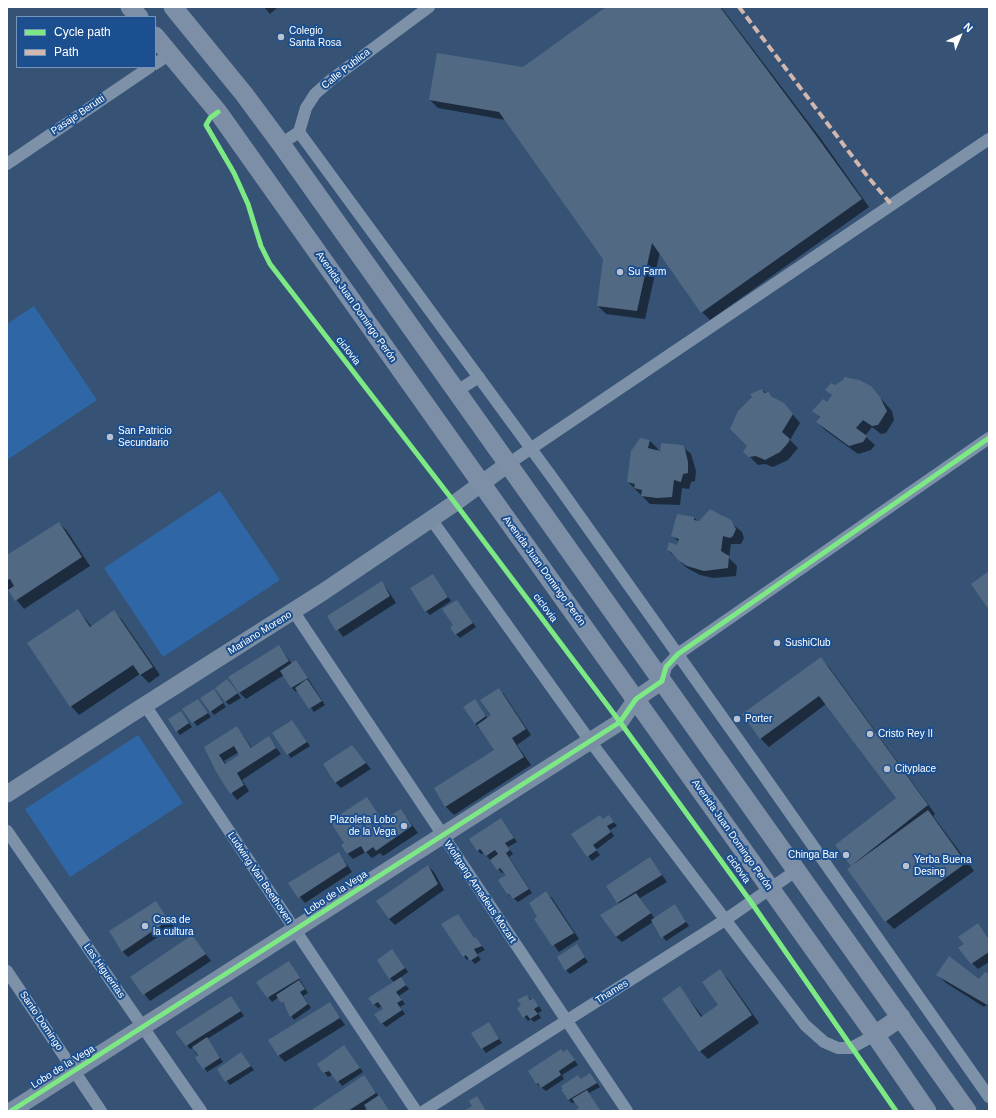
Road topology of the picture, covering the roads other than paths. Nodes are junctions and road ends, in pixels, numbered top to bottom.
1 (130, 7) edge
2 (173, 7) edge
3 (429, 7) edge
4 (138, 16) edge
5 (156, 39) edge
6 (162, 59) edge
7 (149, 68) edge
8 (300, 132) junction
9 (989, 139) edge
10 (280, 144) junction
11 (7, 164) edge
12 (479, 377) junction
13 (457, 391) junction
14 (989, 438) edge
15 (531, 448) junction
16 (508, 464) junction
17 (481, 483) junction
18 (431, 519) junction
19 (294, 612) junction
20 (678, 654) junction
21 (662, 681) junction
22 (636, 700) junction
23 (145, 705) junction
24 (590, 741) junction
25 (7, 794) edge
26 (7, 831) edge
27 (442, 835) junction
28 (797, 870) junction
29 (770, 889) junction
30 (725, 920) junction
31 (294, 931) junction
32 (7, 971) edge
33 (901, 1017) junction
34 (566, 1021) junction
35 (143, 1028) junction
36 (875, 1035) junction
37 (75, 1070) junction
38 (989, 1097) edge
39 (11, 1111) edge
40 (101, 1111) edge
41 (201, 1111) edge
42 (416, 1111) edge
43 (424, 1111) edge
44 (627, 1111) edge
45 (927, 1111) edge
46 (967, 1111) edge

1 - 4 main road
2 - 10 main road
3 - 8 street, Calle Publica
5 - 6 main road, Avenida Juan Domingo Perón
6 - 17 main road, Avenida Juan Domingo Perón
7 - 11 street, Pasaje Berutti
8 - 10 street
8 - 12 street
9 - 15 street
10 - 13 main road
12 - 13 street
12 - 15 street
13 - 16 main road
14 - 20 street
15 - 16 street
15 - 20 street
16 - 17 street, Mariano Moreno
16 - 21 main road
17 - 18 street, Mariano Moreno
17 - 22 main road, Avenida Juan Domingo Perón
18 - 19 street, Mariano Moreno
18 - 24 street
19 - 23 street, Mariano Moreno
19 - 27 street, Wolfgang Amadeus Mozart
20 - 21 street
20 - 38 street
21 - 22 street, Lobo de la Vega
21 - 28 main road
22 - 24 street, Lobo de la Vega
22 - 29 main road, Avenida Juan Domingo Perón
23 - 25 street, Mariano Moreno
23 - 31 street, Ludwing Van Beethoven
24 - 27 street, Lobo de la Vega
24 - 30 street
26 - 35 street, Las Higueritas
27 - 31 street, Lobo de la Vega
27 - 34 street, Wolfgang Amadeus Mozart
28 - 29 street, Thames
28 - 33 main road
29 - 30 street, Thames
29 - 36 main road, Avenida Juan Domingo Perón
30 - 34 street, Thames
30 - 36 street
31 - 35 street, Lobo de la Vega
31 - 42 street, Ludwing Van Beethoven
32 - 37 street, Santo Domingo
33 - 36 main road
33 - 46 main road
34 - 43 street, Thames
34 - 44 street, Wolfgang Amadeus Mozart
35 - 37 street, Lobo de la Vega
35 - 41 street, Las Higueritas
36 - 45 main road, Avenida Juan Domingo Perón
37 - 39 street, Lobo de la Vega
37 - 40 street, Santo Domingo

